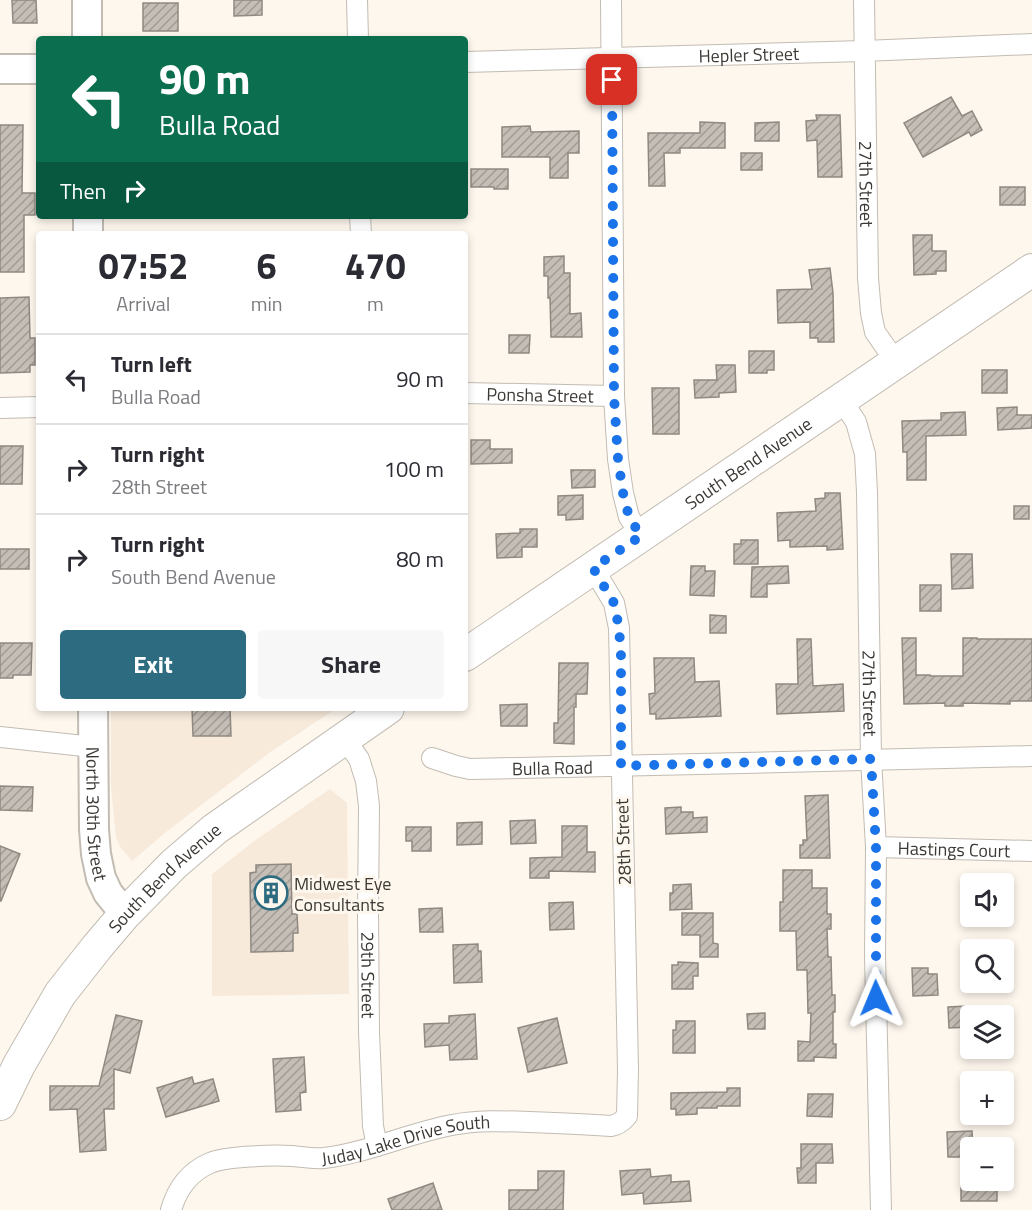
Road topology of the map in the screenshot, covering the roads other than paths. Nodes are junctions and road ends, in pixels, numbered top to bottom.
1 (87, 0) edge
2 (357, 0) edge
3 (611, 0) edge
4 (864, 0) edge
5 (87, 36) edge
6 (358, 36) edge
7 (1032, 45) edge
8 (864, 51) junction
9 (612, 58) junction
10 (468, 62) edge
11 (0, 69) edge
12 (36, 69) edge
13 (1032, 270) edge
14 (896, 362) junction
15 (468, 393) edge
16 (614, 396) junction
17 (842, 399) junction
18 (36, 407) edge
19 (0, 408) edge
20 (641, 536) junction
21 (593, 568) junction
22 (468, 653) edge
23 (93, 711) edge
24 (384, 711) edge
25 (0, 737) edge
26 (344, 738) junction
27 (93, 747) junction
28 (1032, 756) edge
29 (432, 758) dead end
30 (871, 759) junction
31 (621, 766) junction
32 (876, 847) junction
33 (1032, 851) edge
34 (125, 914) junction
35 (0, 1104) edge
36 (623, 1121) joint
37 (376, 1146) junction
38 (171, 1210) edge
39 (881, 1210) edge

1 - 5 street
2 - 6 street
3 - 9 street
4 - 8 street, 27th Street
7 - 8 street, Hepler Street
8 - 9 street, Hepler Street
8 - 14 street, 27th Street
9 - 10 street, Hepler Street
9 - 16 street
11 - 12 street
13 - 14 main road, South Bend Avenue
14 - 17 main road, South Bend Avenue
15 - 16 street, Ponsha Street
16 - 20 street
17 - 20 main road, South Bend Avenue
17 - 30 street, 27th Street
18 - 19 street
20 - 21 main road, South Bend Avenue
21 - 22 main road, South Bend Avenue
21 - 31 street, 28th Street
23 - 27 street, North 30th Street
24 - 26 main road, South Bend Avenue
25 - 27 street
26 - 34 main road, South Bend Avenue
26 - 37 street, 29th Street
27 - 34 street, North 30th Street
28 - 30 street, Bulla Road
29 - 31 street, Bulla Road
30 - 31 street, Bulla Road
30 - 32 street, 27th Street
31 - 36 street, 28th Street
32 - 33 street, Hastings Court
32 - 39 street, 27th Street
34 - 35 main road, South Bend Avenue
36 - 37 street, Juday Lake Drive South
37 - 38 street, Juday Lake Drive South

